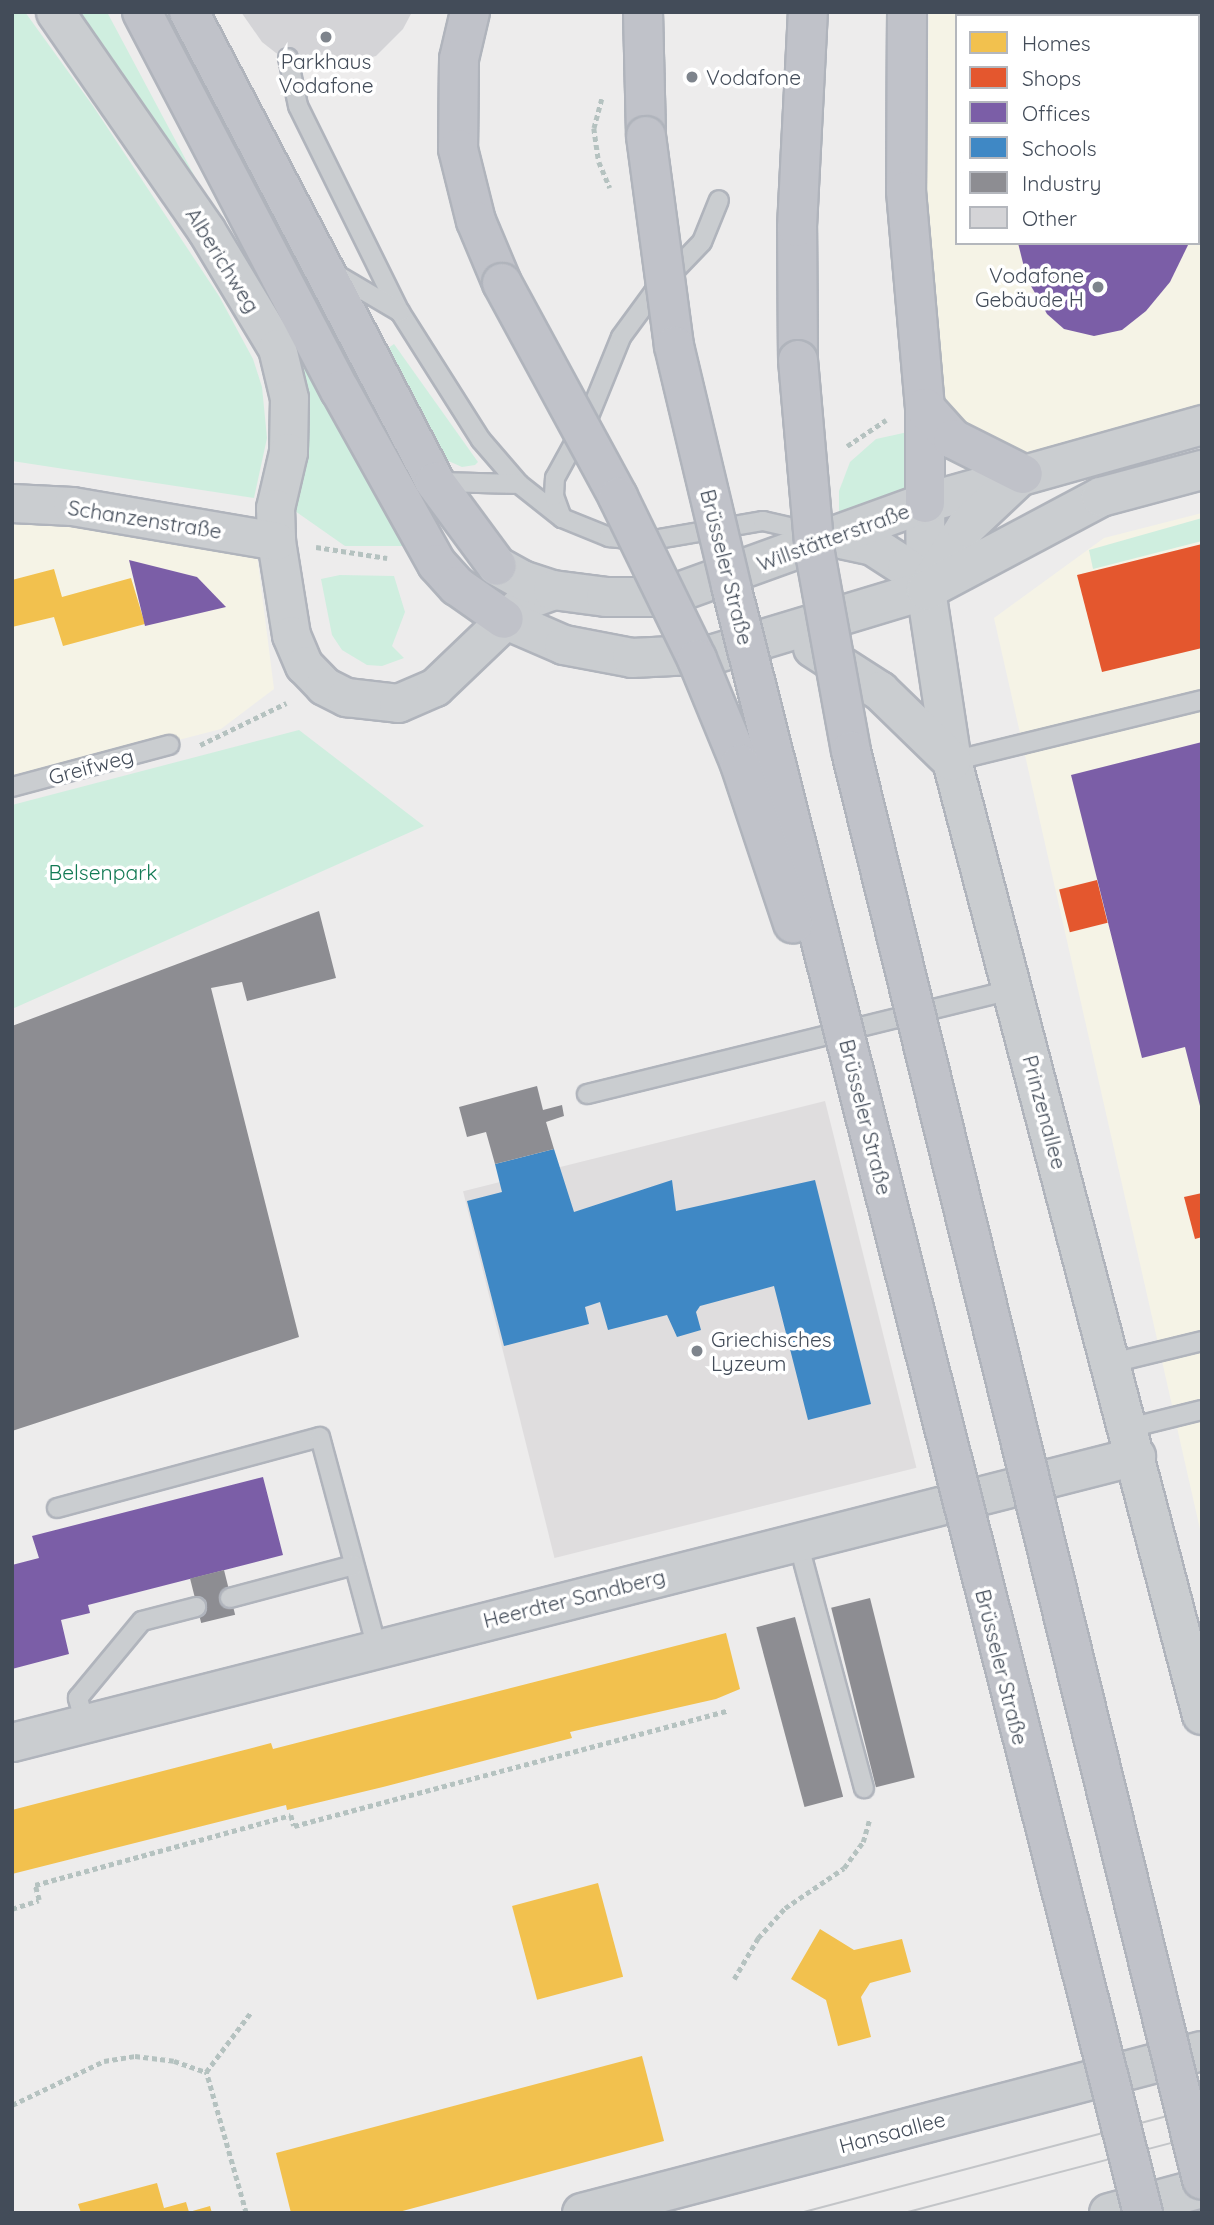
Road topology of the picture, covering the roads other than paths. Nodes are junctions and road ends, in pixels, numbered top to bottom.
1 (55, 12) edge
2 (142, 12) edge
3 (189, 12) edge
4 (470, 12) edge
5 (643, 12) edge
6 (808, 12) edge
7 (907, 12) edge
8 (288, 58) dead end
9 (719, 200) dead end
10 (323, 266) junction
11 (400, 312) junction
12 (925, 408) junction
13 (1202, 425) edge
14 (1202, 470) edge
15 (1023, 474) junction
16 (435, 482) junction
17 (519, 484) junction
18 (12, 503) edge
19 (925, 503) junction
20 (562, 519) junction
21 (831, 537) junction
22 (276, 541) junction
23 (497, 566) junction
24 (553, 590) junction
25 (926, 590) junction
26 (504, 619) junction
27 (773, 639) junction
28 (1202, 700) edge
29 (170, 745) road end
30 (952, 761) junction
31 (12, 787) edge
32 (1013, 989) junction
33 (841, 1016) junction
34 (587, 1094) dead end
35 (1202, 1341) edge
36 (1112, 1363) junction
37 (1202, 1410) edge
38 (1132, 1442) junction
39 (57, 1508) dead end
40 (797, 1542) junction
41 (354, 1565) junction
42 (230, 1598) dead end
43 (196, 1607) dead end
44 (377, 1648) junction
45 (1202, 1715) edge
46 (85, 1723) junction
47 (12, 1742) edge
48 (864, 1788) road end
49 (1202, 2051) edge
50 (1202, 2180) edge
51 (1202, 2188) edge
52 (582, 2213) edge
53 (1109, 2213) edge
54 (1143, 2213) edge

1 - 22 street, Alberichweg
2 - 26 highway
3 - 10 highway
4 - 33 highway, bridge
5 - 33 highway, Brüsseler Straße, bridge
6 - 50 highway, bridge
7 - 12 highway
8 - 11 lane
9 - 20 lane
10 - 11 lane
10 - 16 highway
11 - 17 lane
12 - 15 highway
12 - 19 highway
13 - 15 street, Willstätterstraße
14 - 25 street
15 - 19 street, Willstätterstraße
15 - 25 street, Willstätterstraße
16 - 17 lane
16 - 23 highway
17 - 20 lane
18 - 22 street, Schanzenstraße
19 - 21 street, Willstätterstraße
19 - 25 street, Prinzenallee
20 - 21 lane
21 - 24 street, Willstätterstraße
21 - 25 street
22 - 26 street, Alberichweg
23 - 24 street, Willstätterstraße
23 - 26 street
24 - 26 street
25 - 27 street
25 - 30 street, Prinzenallee
26 - 27 street
27 - 30 street
28 - 30 lane
29 - 31 lane, Greifweg
30 - 32 street, Prinzenallee
32 - 34 lane
32 - 36 street, Prinzenallee
33 - 54 highway, Brüsseler Straße, bridge
35 - 36 lane
36 - 38 street, Prinzenallee
37 - 38 lane
38 - 40 street, Heerdter Sandberg
38 - 45 street, Prinzenallee
39 - 41 lane
40 - 44 street, Heerdter Sandberg
40 - 48 lane
41 - 42 lane
41 - 44 lane
43 - 46 lane
44 - 46 street, Heerdter Sandberg
46 - 47 street, Heerdter Sandberg
49 - 52 street, Hansaallee
51 - 53 street

